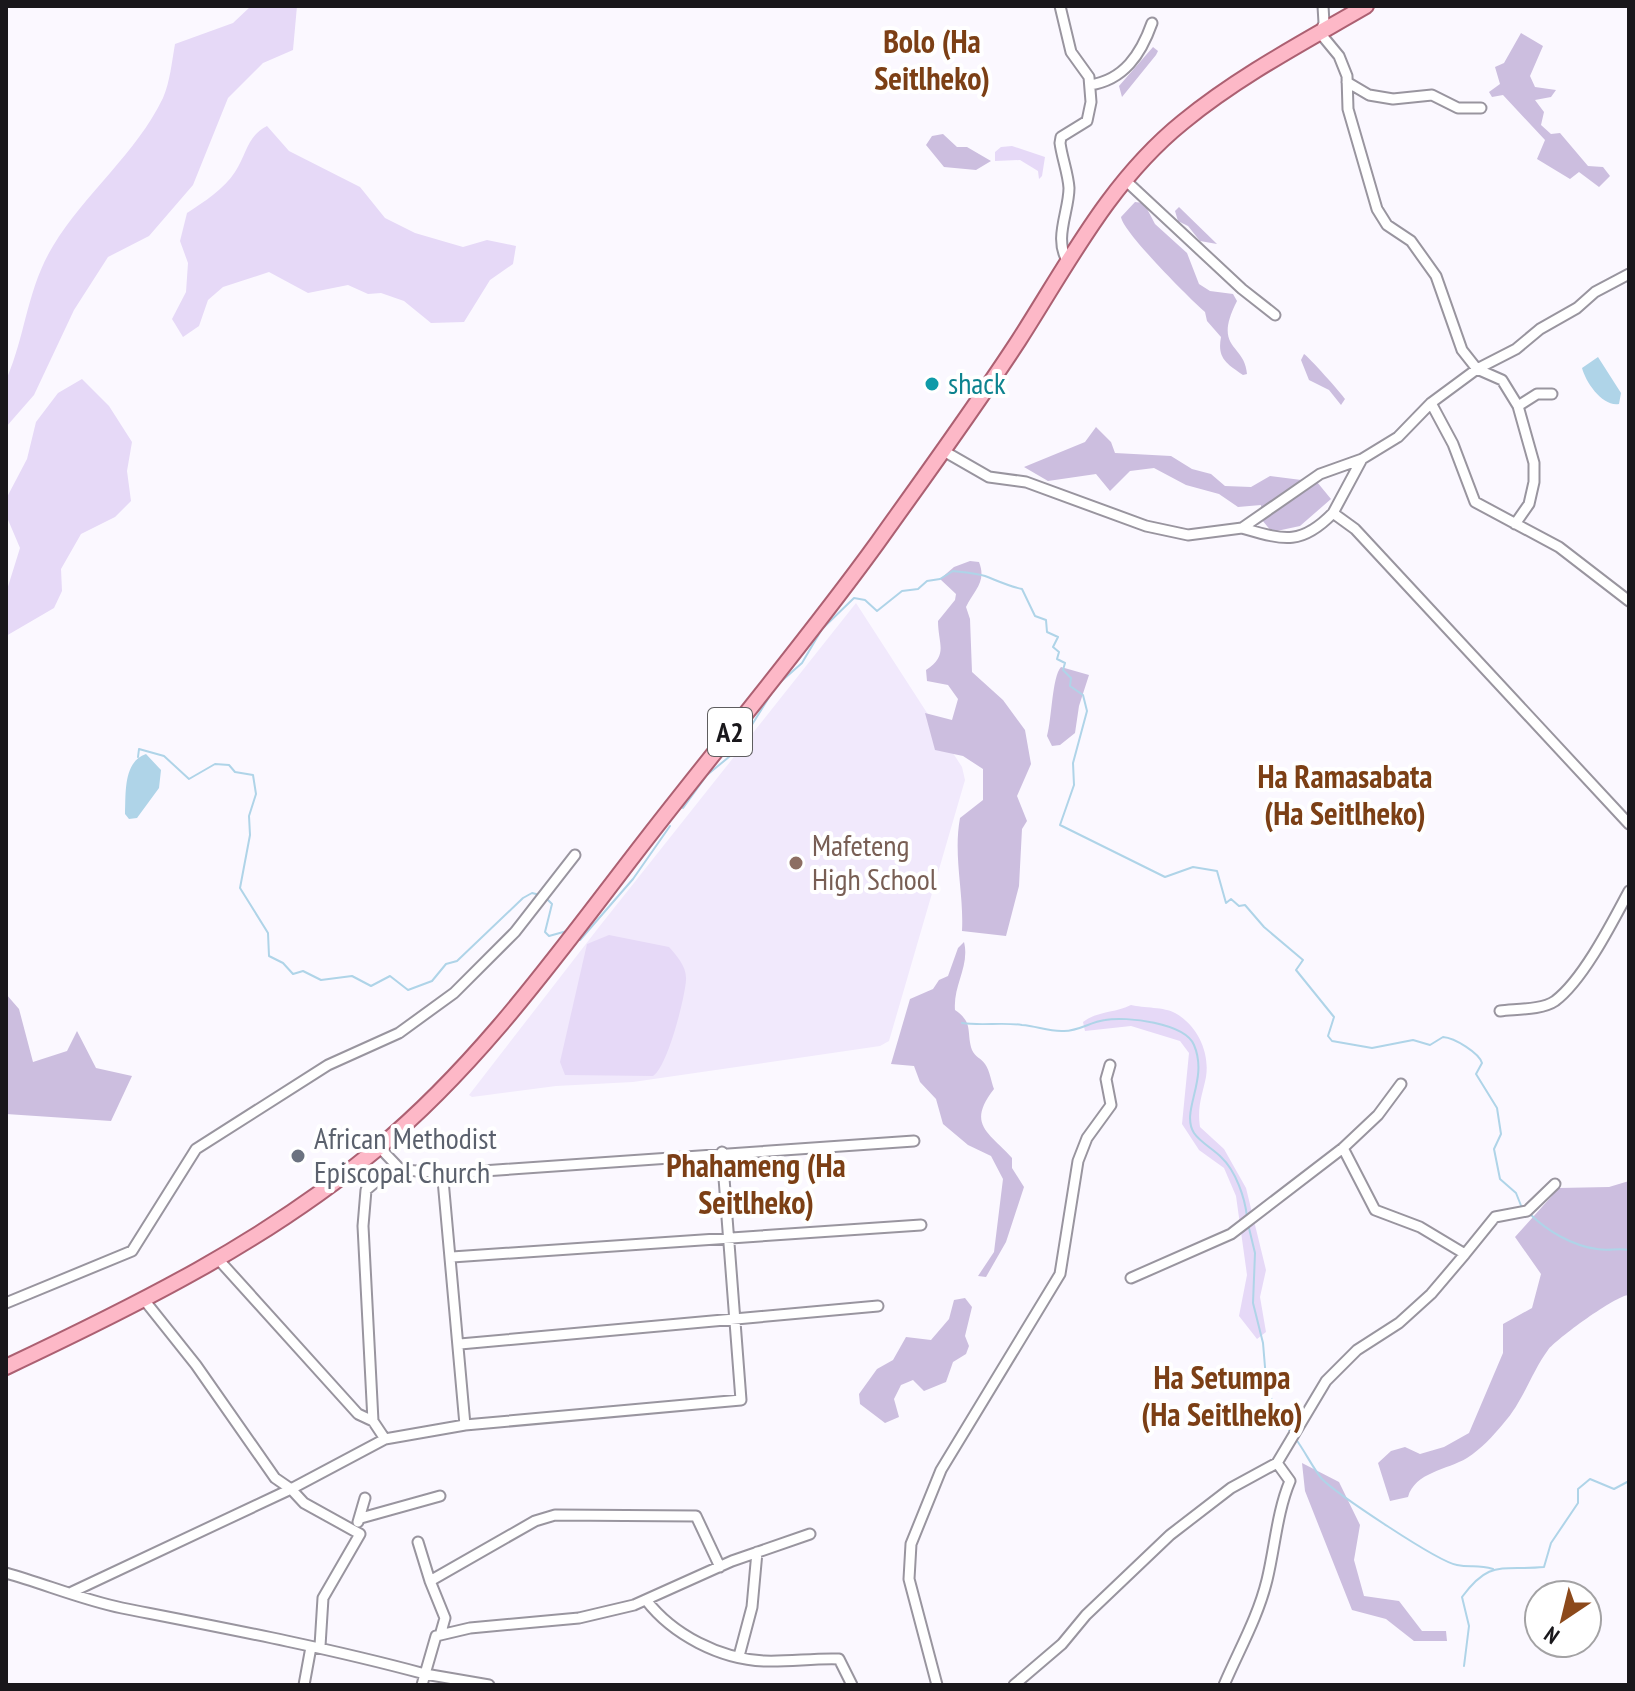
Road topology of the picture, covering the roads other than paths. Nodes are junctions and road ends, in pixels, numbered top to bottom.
1 (1060, 6) edge
2 (1323, 6) edge
3 (1366, 6) edge
4 (1152, 23) dead end
5 (1320, 33) junction
6 (1347, 82) junction
7 (1090, 85) junction
8 (1481, 108) dead end
9 (1124, 179) junction
10 (1068, 262) junction
11 (1629, 274) edge
12 (1275, 315) dead end
13 (1477, 369) junction
14 (1552, 394) dead end
15 (1431, 403) junction
16 (1518, 406) junction
17 (942, 450) junction
18 (1362, 459) junction
19 (1333, 513) junction
20 (1515, 524) junction
21 (1242, 528) junction
22 (1629, 601) edge
23 (1629, 824) edge
24 (575, 855) dead end
25 (1629, 891) edge
26 (1500, 1011) dead end
27 (1110, 1065) dead end
28 (1401, 1084) dead end
29 (914, 1141) dead end
30 (379, 1147) junction
31 (1343, 1148) junction
32 (722, 1152) junction
33 (396, 1167) junction
34 (440, 1174) junction
35 (1555, 1184) dead end
36 (921, 1225) dead end
37 (728, 1237) junction
38 (1465, 1254) junction
39 (452, 1257) junction
40 (218, 1259) junction
41 (1131, 1278) dead end
42 (145, 1301) junction
43 (6, 1303) edge
44 (878, 1306) dead end
45 (735, 1321) junction
46 (460, 1344) junction
47 (6, 1367) edge
48 (373, 1421) junction
49 (465, 1425) junction
50 (385, 1439) junction
51 (1277, 1463) junction
52 (291, 1489) junction
53 (440, 1496) dead end
54 (365, 1498) dead end
55 (361, 1518) junction
56 (354, 1528) junction
57 (810, 1534) dead end
58 (418, 1542) dead end
59 (757, 1552) junction
60 (720, 1567) junction
61 (6, 1573) edge
62 (430, 1581) junction
63 (72, 1592) junction
64 (646, 1600) junction
65 (441, 1632) junction
66 (316, 1647) junction
67 (739, 1656) junction
68 (425, 1674) junction
69 (304, 1685) edge
70 (422, 1685) edge
71 (489, 1685) edge
72 (852, 1685) edge
73 (937, 1685) edge
74 (1014, 1685) edge
75 (1224, 1685) edge

1 - 7 street
2 - 5 street
3 - 5 main road, A2
4 - 7 street
5 - 6 street
5 - 9 main road, A2
6 - 8 street
6 - 13 street
7 - 10 street
9 - 10 main road, A2
9 - 12 street
10 - 17 main road, A2
11 - 13 street
13 - 15 street
13 - 16 street
14 - 16 street
15 - 18 street
15 - 20 street
16 - 20 street
17 - 21 street
17 - 30 main road, A2
18 - 19 street
18 - 21 street
19 - 21 street
19 - 23 street
20 - 22 street
24 - 43 street
25 - 26 street
27 - 73 street
28 - 31 street
29 - 32 street
30 - 33 street
30 - 40 main road, A2
31 - 38 street
31 - 41 street
32 - 34 street
32 - 37 street
33 - 34 street
33 - 48 street
34 - 39 street
35 - 38 street
36 - 37 street
37 - 39 street
37 - 45 street
38 - 51 street
39 - 46 street
40 - 42 main road, A2
40 - 48 street
42 - 47 main road, A2
42 - 52 street
44 - 45 street
45 - 46 street
45 - 49 street
46 - 49 street
48 - 50 street
49 - 50 street
50 - 52 street
51 - 74 street
51 - 75 street
52 - 56 street
52 - 63 street
53 - 55 street
54 - 55 street
55 - 56 street
56 - 66 street
57 - 59 street
58 - 62 street
59 - 60 street
59 - 67 street
60 - 62 street
60 - 64 street
61 - 63 street
62 - 65 street
63 - 66 street
64 - 65 street
64 - 67 street
65 - 68 street
66 - 68 street
66 - 69 street
67 - 72 street
68 - 70 street
68 - 71 street

